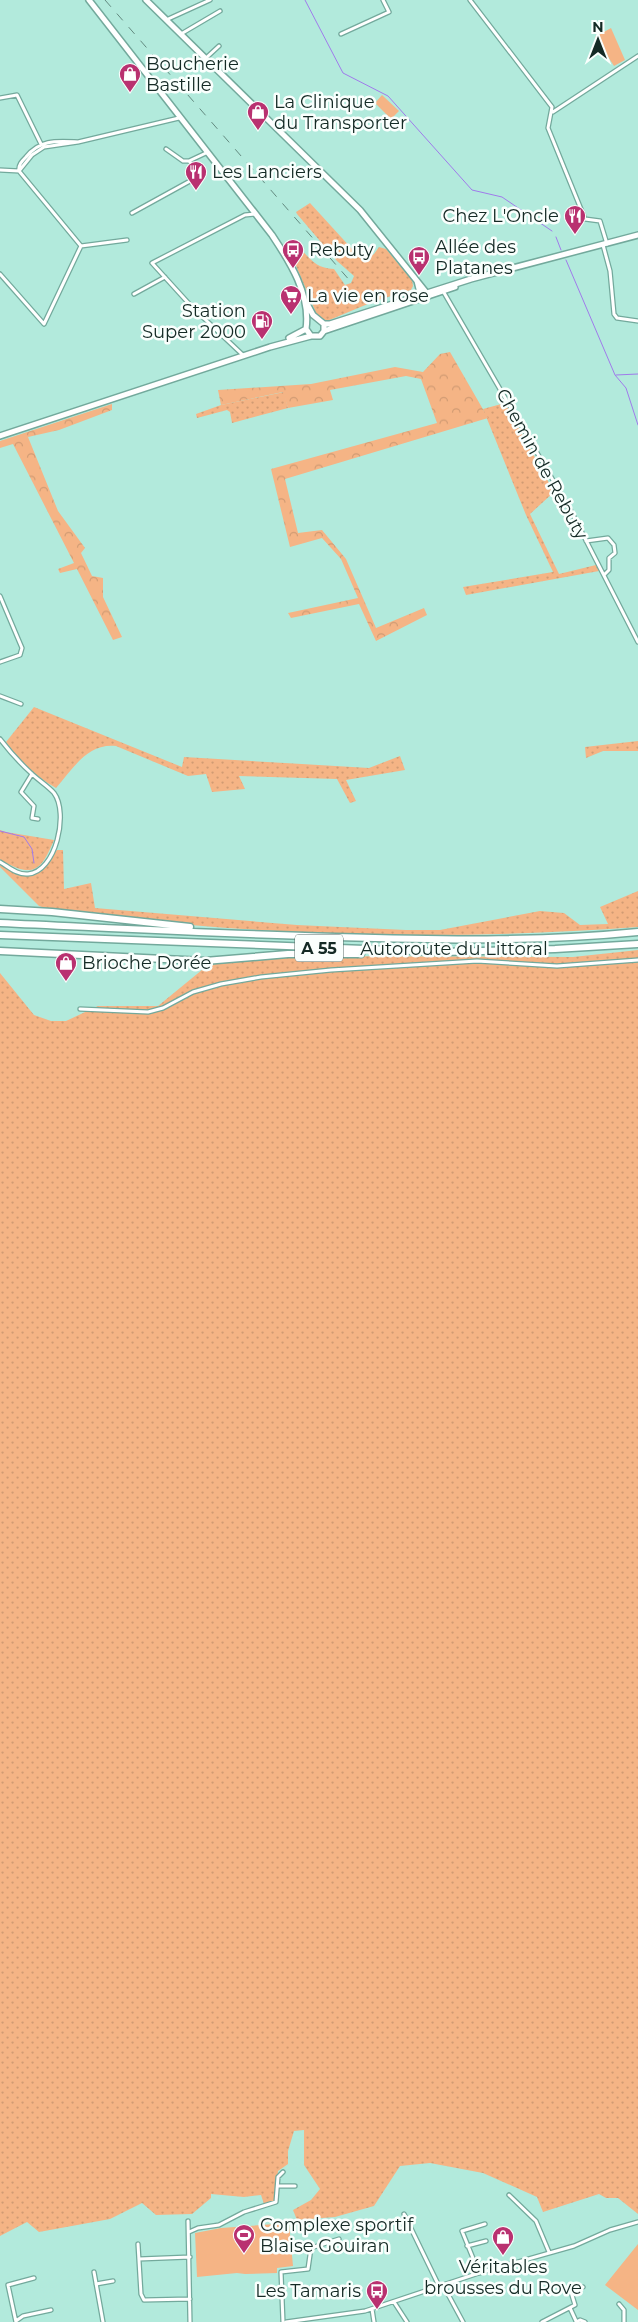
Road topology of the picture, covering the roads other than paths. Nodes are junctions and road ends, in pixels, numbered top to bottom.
1 (89, 0) edge
2 (146, 0) edge
3 (210, 0) edge
4 (383, 0) edge
5 (470, 0) edge
6 (220, 11) dead end
7 (166, 20) junction
8 (341, 34) dead end
9 (180, 35) junction
10 (219, 46) dead end
11 (638, 56) edge
12 (206, 59) junction
13 (0, 98) edge
14 (553, 112) junction
15 (179, 118) junction
16 (78, 142) junction
17 (41, 144) junction
18 (44, 147) junction
19 (166, 149) dead end
20 (206, 153) junction
21 (189, 161) junction
22 (0, 170) edge
23 (19, 171) junction
24 (132, 213) dead end
25 (256, 214) junction
26 (638, 235) edge
27 (127, 240) dead end
28 (605, 244) junction
29 (81, 246) junction
30 (0, 274) edge
31 (165, 277) junction
32 (442, 290) junction
33 (134, 294) dead end
34 (302, 295) junction
35 (424, 295) junction
36 (318, 319) junction
37 (638, 320) edge
38 (308, 322) junction
39 (324, 324) junction
40 (306, 329) junction
41 (324, 331) junction
42 (311, 336) junction
43 (270, 347) junction
44 (244, 356) junction
45 (0, 436) edge
46 (586, 541) junction
47 (604, 575) junction
48 (0, 596) edge
49 (638, 642) edge
50 (0, 662) edge
51 (0, 696) edge
52 (21, 704) dead end
53 (0, 740) edge
54 (32, 774) junction
55 (38, 819) dead end
56 (0, 862) edge
57 (0, 909) edge
58 (0, 923) edge
59 (638, 932) edge
60 (0, 935) edge
61 (300, 936) junction
62 (638, 944) edge
63 (0, 951) edge
64 (443, 952) junction
65 (638, 960) edge
66 (80, 1009) dead end
67 (283, 2172) dead end
68 (278, 2186) junction
69 (295, 2186) dead end
70 (509, 2195) dead end
71 (404, 2214) dead end
72 (188, 2221) dead end
73 (638, 2222) edge
74 (485, 2224) dead end
75 (190, 2232) junction
76 (340, 2239) dead end
77 (486, 2241) dead end
78 (138, 2244) dead end
79 (467, 2246) junction
80 (550, 2252) junction
81 (190, 2257) junction
82 (139, 2258) junction
83 (94, 2272) dead end
84 (479, 2273) junction
85 (34, 2278) dead end
86 (113, 2281) dead end
87 (96, 2284) junction
88 (441, 2286) junction
89 (583, 2287) dead end
90 (190, 2299) junction
91 (394, 2302) junction
92 (619, 2304) dead end
93 (570, 2308) junction
94 (372, 2309) junction
95 (50, 2310) dead end
96 (16, 2321) edge
97 (103, 2322) edge
98 (190, 2322) edge
99 (284, 2322) edge
100 (374, 2322) edge
101 (407, 2322) edge
102 (463, 2322) edge
103 (542, 2322) edge
104 (576, 2322) edge
105 (585, 2322) edge
106 (624, 2322) edge

1 - 15 main road
2 - 7 main road
3 - 7 street
4 - 8 street
5 - 14 street
6 - 9 street
7 - 9 main road
9 - 12 main road
10 - 12 street
11 - 14 street
12 - 35 main road
13 - 17 street
14 - 28 street
15 - 16 street
15 - 20 main road
16 - 17 street
16 - 18 street
17 - 18 street
17 - 23 street
18 - 23 street
19 - 21 street
20 - 21 street
20 - 25 main road
21 - 24 street
22 - 23 street
23 - 29 street
25 - 31 street
25 - 34 main road
26 - 28 main road
27 - 29 street
28 - 32 main road
28 - 37 street
29 - 30 street
31 - 33 street
31 - 44 street
32 - 35 main road
32 - 46 street, Chemin de Rebuty
34 - 36 main road
34 - 38 main road
35 - 39 main road
35 - 41 main road
36 - 38 main road
36 - 39 main road
38 - 40 main road
39 - 41 main road
40 - 42 main road
40 - 43 main road
41 - 42 main road
42 - 43 main road
43 - 44 main road
44 - 45 main road
46 - 47 street, Chemin de Rebuty
46 - 47 street
47 - 49 street, Chemin de Rebuty
48 - 50 street
51 - 52 street
53 - 54 street
54 - 55 street
54 - 56 street
57 - 61 highway
58 - 61 highway, Autoroute du Littoral / A 55
59 - 61 highway, Autoroute du Littoral / A 55
60 - 64 highway, Autoroute du Littoral / A 55
62 - 64 highway, Autoroute du Littoral / A 55
63 - 64 highway
65 - 66 street
67 - 68 street
68 - 69 street
68 - 75 street
70 - 80 street
71 - 88 street
72 - 75 street
73 - 80 street
74 - 79 street
75 - 81 street
76 - 99 street
77 - 79 street
78 - 82 street
79 - 84 street
80 - 84 street
81 - 82 street
81 - 90 street
82 - 90 street
83 - 87 street
84 - 88 street
85 - 96 street
86 - 87 street
87 - 97 street
88 - 91 street
88 - 102 street
89 - 93 street
90 - 98 street
91 - 94 street
91 - 101 street
92 - 106 street
93 - 103 street
93 - 104 street
94 - 99 street
94 - 100 street
95 - 96 street
104 - 105 street

